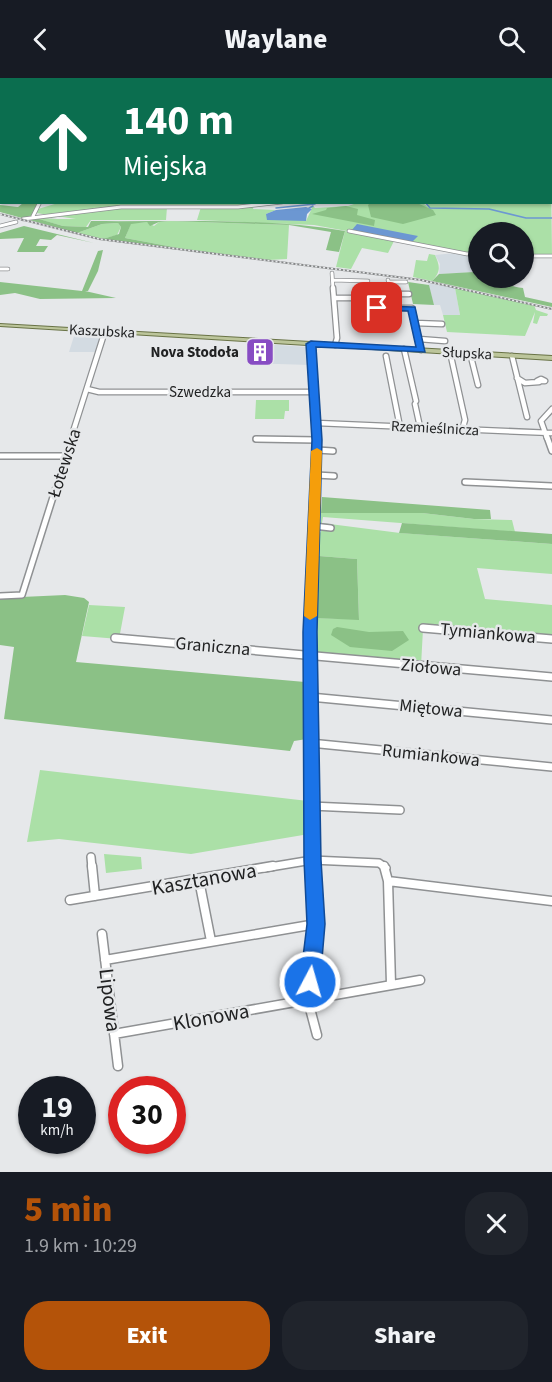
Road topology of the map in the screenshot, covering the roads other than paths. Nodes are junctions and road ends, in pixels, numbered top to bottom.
1 (39, 204) edge
2 (267, 204) edge
3 (33, 216) junction
4 (23, 219) dead end
5 (15, 222) dead end
6 (0, 226) edge
7 (350, 231) dead end
8 (468, 254) edge
9 (534, 257) edge
10 (552, 257) edge
11 (0, 269) edge
12 (8, 269) dead end
13 (332, 273) dead end
14 (333, 280) junction
15 (368, 281) dead end
16 (406, 282) dead end
17 (391, 294) junction
18 (409, 294) dead end
19 (334, 298) junction
20 (368, 298) dead end
21 (377, 308) dead end
22 (394, 308) junction
23 (415, 323) junction
24 (442, 324) dead end
25 (0, 325) edge
26 (105, 331) junction
27 (419, 339) junction
28 (445, 340) dead end
29 (311, 344) junction
30 (335, 345) junction
31 (404, 349) junction
32 (421, 350) junction
33 (450, 352) junction
34 (470, 353) junction
35 (386, 356) dead end
36 (512, 356) junction
37 (552, 358) edge
38 (516, 378) junction
39 (538, 382) dead end
40 (478, 385) dead end
41 (87, 389) junction
42 (315, 392) junction
43 (552, 409) edge
44 (527, 417) dead end
45 (317, 423) junction
46 (400, 427) junction
47 (420, 427) junction
48 (462, 430) junction
49 (552, 433) edge
50 (544, 434) junction
51 (256, 439) dead end
52 (317, 440) junction
53 (317, 450) junction
54 (552, 450) edge
55 (333, 451) dead end
56 (0, 456) edge
57 (66, 456) junction
58 (316, 475) junction
59 (334, 476) dead end
60 (465, 482) dead end
61 (552, 486) edge
62 (314, 526) junction
63 (331, 528) dead end
64 (0, 596) edge
65 (423, 628) dead end
66 (115, 638) dead end
67 (552, 639) edge
68 (310, 656) junction
69 (552, 678) edge
70 (310, 696) junction
71 (552, 720) edge
72 (310, 743) junction
73 (552, 766) edge
74 (311, 806) junction
75 (400, 810) dead end
76 (91, 856) dead end
77 (312, 860) junction
78 (198, 880) junction
79 (388, 881) junction
80 (95, 896) junction
81 (70, 900) dead end
82 (552, 901) edge
83 (316, 924) junction
84 (102, 934) dead end
85 (211, 941) junction
86 (105, 960) junction
87 (420, 980) dead end
88 (391, 984) junction
89 (308, 1001) junction
90 (114, 1034) junction
91 (317, 1035) dead end
92 (118, 1066) dead end

1 - 3 street
2 - 3 street
3 - 4 street
5 - 6 street
7 - 8 street
9 - 10 street
11 - 12 street
13 - 14 street
14 - 15 street
14 - 19 street
16 - 17 street
17 - 18 street
17 - 22 street
19 - 20 street
19 - 30 street
21 - 22 street
22 - 23 street
23 - 24 street
23 - 27 street
25 - 26 main road, Kaszubska
26 - 29 main road, Kaszubska
26 - 41 street, Łotewska
27 - 28 street
27 - 32 street
29 - 30 main road, Słupska
29 - 42 street
30 - 31 main road, Słupska
31 - 32 main road, Słupska
31 - 47 street
32 - 33 main road, Słupska
33 - 34 main road, Słupska
33 - 48 street
34 - 36 main road, Słupska
34 - 40 street
35 - 46 street
36 - 37 main road, Słupska
36 - 38 street
38 - 39 street
38 - 44 street
41 - 42 street, Szwedzka
41 - 57 street, Łotewska
42 - 45 street
43 - 50 street
45 - 46 street, Rzemieślnicza
45 - 52 street
46 - 47 street, Rzemieślnicza
47 - 48 street, Rzemieślnicza
48 - 50 street, Rzemieślnicza
49 - 50 street, Rzemieślnicza
50 - 54 street
51 - 52 street
52 - 53 street
53 - 55 street
53 - 58 street
56 - 57 street
57 - 64 street, Łotewska
58 - 59 street
58 - 62 street
60 - 61 street
62 - 63 street
62 - 68 street
65 - 67 street, Tymiankowa
66 - 68 street, Graniczna
68 - 69 street, Ziołowa
68 - 70 street
70 - 71 street, Miętowa
70 - 72 street
72 - 73 street, Rumiankowa
72 - 74 street
74 - 75 street
74 - 77 street
76 - 80 street
77 - 78 street, Kasztanowa
77 - 79 street, Kasztanowa
77 - 83 street
78 - 80 street, Kasztanowa
78 - 85 street
79 - 82 street
79 - 88 street
80 - 81 street, Kasztanowa
83 - 85 street
83 - 89 street
84 - 86 street, Lipowa
85 - 86 street
86 - 90 street, Lipowa
87 - 88 street, Klonowa
88 - 89 street, Klonowa
89 - 90 street, Klonowa
89 - 91 street
90 - 92 street, Lipowa

